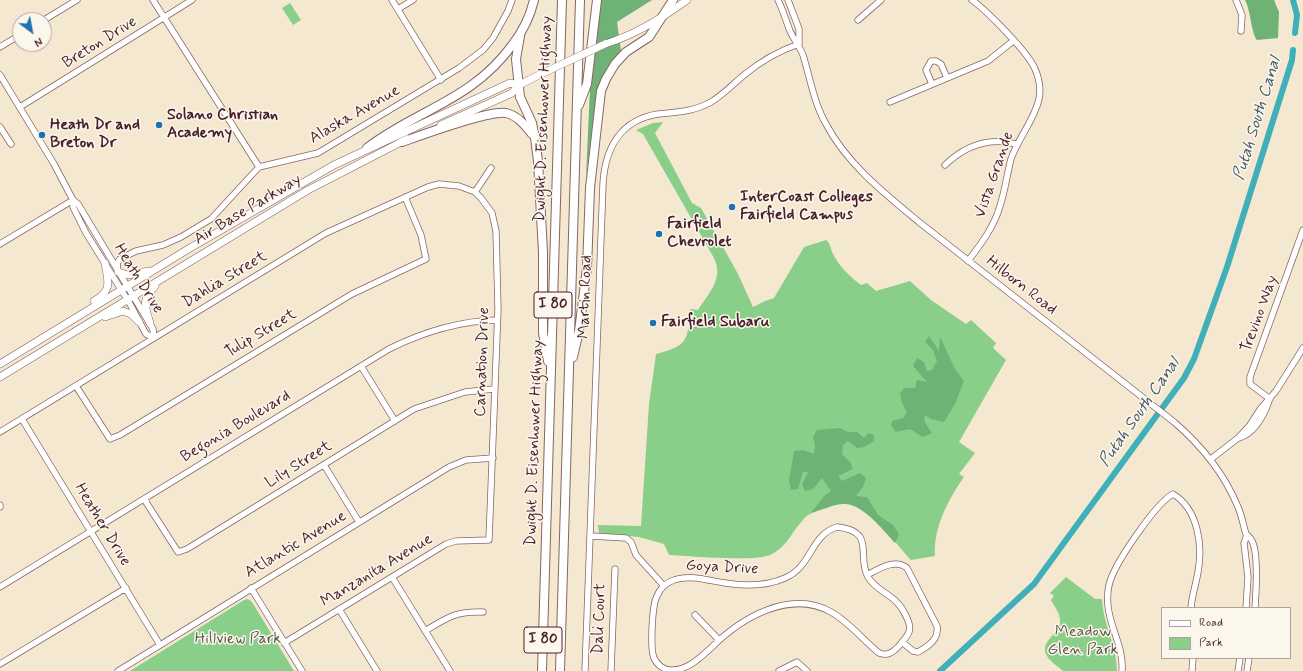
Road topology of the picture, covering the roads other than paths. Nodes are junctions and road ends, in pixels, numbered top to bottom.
1 (77, 0) edge
2 (153, 0) edge
3 (192, 0) edge
4 (392, 0) edge
5 (413, 0) edge
6 (512, 0) edge
7 (534, 0) edge
8 (562, 0) edge
9 (580, 0) edge
10 (597, 0) edge
11 (673, 0) edge
12 (686, 0) edge
13 (778, 0) edge
14 (788, 0) edge
15 (880, 0) edge
16 (972, 0) edge
17 (1236, 0) edge
18 (398, 9) junction
19 (52, 15) edge
20 (662, 17) junction
21 (164, 18) junction
22 (858, 20) dead end
23 (1241, 31) dead end
24 (520, 36) junction
25 (12, 40) edge
26 (1013, 41) junction
27 (799, 44) junction
28 (0, 47) edge
29 (0, 75) edge
30 (947, 78) junction
31 (441, 80) junction
32 (932, 84) junction
33 (519, 85) junction
34 (890, 102) dead end
35 (20, 107) junction
36 (576, 112) junction
37 (0, 127) edge
38 (535, 138) junction
39 (402, 142) junction
40 (11, 144) dead end
41 (1016, 144) junction
42 (367, 148) junction
43 (945, 165) dead end
44 (259, 167) junction
45 (491, 168) dead end
46 (475, 192) junction
47 (405, 197) junction
48 (73, 200) junction
49 (1303, 230) edge
50 (0, 244) edge
51 (968, 261) junction
52 (105, 264) junction
53 (155, 269) junction
54 (118, 272) junction
55 (161, 280) junction
56 (124, 288) junction
57 (130, 298) junction
58 (497, 320) junction
59 (139, 322) junction
60 (150, 323) junction
61 (87, 324) junction
62 (48, 334) junction
63 (154, 338) junction
64 (1303, 348) edge
65 (0, 364) edge
66 (361, 366) junction
67 (568, 374) junction
68 (551, 376) junction
69 (0, 378) edge
70 (76, 386) junction
71 (494, 389) junction
72 (1270, 398) junction
73 (1260, 418) junction
74 (22, 419) junction
75 (395, 421) junction
76 (1250, 425) junction
77 (0, 432) edge
78 (1238, 438) junction
79 (493, 458) junction
80 (1211, 459) junction
81 (324, 465) junction
82 (144, 499) junction
83 (359, 522) junction
84 (91, 531) junction
85 (1247, 535) junction
86 (591, 536) junction
87 (489, 540) joint
88 (615, 569) dead end
89 (867, 574) junction
90 (392, 577) junction
91 (664, 586) junction
92 (0, 587) edge
93 (126, 588) junction
94 (251, 588) junction
95 (1191, 607) edge
96 (1246, 607) edge
97 (1255, 607) edge
98 (339, 610) junction
99 (483, 612) dead end
100 (695, 615) dead end
101 (426, 631) junction
102 (718, 640) junction
103 (284, 642) junction
104 (902, 642) junction
105 (160, 645) junction
106 (1193, 659) edge
107 (1240, 659) edge
108 (1249, 659) edge
109 (0, 664) edge
110 (662, 669) edge
111 (118, 671) edge
112 (302, 671) edge
113 (377, 671) edge
114 (450, 671) edge
115 (542, 671) edge
116 (560, 671) edge
117 (585, 671) edge
118 (611, 671) edge
119 (779, 671) edge
120 (807, 671) edge
121 (1122, 671) edge
122 (1192, 671) edge
123 (1238, 671) edge
124 (1247, 671) edge

1 - 19 street
2 - 21 street
3 - 21 street, Breton Drive
4 - 18 street
5 - 18 street
6 - 31 street, Alaska Avenue
7 - 24 highway
8 - 68 highway, Dwight D. Eisenhower Highway / I 80
9 - 36 highway, Dwight D. Eisenhower Highway / I 80
10 - 36 highway
11 - 20 highway
12 - 20 main road, Air Base Parkway
13 - 27 street, Hilborn Road
14 - 27 street, Hilborn Road
15 - 22 street
16 - 26 street, Vista Grande
17 - 23 street
18 - 31 street
20 - 33 main road, Air Base Parkway, bridge
20 - 67 highway
21 - 35 street, Breton Drive
21 - 44 street
24 - 33 highway
24 - 42 highway
25 - 28 street
26 - 30 street
26 - 41 street, Vista Grande
27 - 51 street, Hilborn Road
27 - 86 street, Martin Road
29 - 35 street, Heath Drive
30 - 32 street
30 - 32 street
31 - 44 street, Alaska Avenue
32 - 34 street
33 - 38 highway
33 - 39 main road, Air Base Parkway
33 - 42 main road, Air Base Parkway
35 - 48 street, Heath Drive
36 - 67 highway, Dwight D. Eisenhower Highway / I 80
37 - 40 street
38 - 39 highway
38 - 68 highway
39 - 55 main road, Air Base Parkway
41 - 43 street
41 - 51 street, Vista Grande
42 - 53 main road, Air Base Parkway
44 - 54 street
45 - 46 street
46 - 47 street, Dahlia Street
46 - 58 street, Carnation Drive
47 - 63 street, Dahlia Street
47 - 70 street, Tulip Street
48 - 50 street
48 - 52 street, Heath Drive
48 - 54 street, Heath Drive
49 - 72 street, Trevino Way
51 - 80 street, Hilborn Road
52 - 56 street, Heath Drive
52 - 62 main road
53 - 54 main road
53 - 56 main road, Air Base Parkway
54 - 56 street, Heath Drive
55 - 57 main road, Air Base Parkway
55 - 60 main road
56 - 57 street, Heath Drive
56 - 62 main road, Air Base Parkway
57 - 59 street, Heath Drive
57 - 60 street, Heath Drive
57 - 61 main road, Air Base Parkway
58 - 66 street, Begonia Boulevard
58 - 71 street, Carnation Drive
59 - 61 main road
59 - 63 street, Heath Drive
60 - 63 street, Heath Drive
61 - 69 main road, Air Base Parkway
62 - 65 main road, Air Base Parkway
63 - 70 street, Dahlia Street
64 - 72 street
66 - 75 street
66 - 82 street, Begonia Boulevard
67 - 116 highway, Dwight D. Eisenhower Highway / I 80
68 - 115 highway, Dwight D. Eisenhower Highway / I 80
70 - 74 street, Dahlia Street
71 - 75 street, Lily Street
71 - 79 street, Carnation Drive
72 - 73 street
72 - 76 street
73 - 76 street
73 - 78 street
74 - 77 street, Dahlia Street
74 - 84 street, Heather Drive
75 - 81 street, Lily Street
76 - 78 street
78 - 80 street
79 - 83 street, Atlantic Avenue
79 - 87 street, Carnation Drive
80 - 85 street, Hilborn Road
81 - 82 street, Lily Street
81 - 83 street
82 - 84 street, Begonia Boulevard
83 - 94 street, Atlantic Avenue
84 - 92 street, Begonia Boulevard
84 - 93 street, Heather Drive
85 - 96 street, Hilborn Road
85 - 97 street, Hilborn Road
86 - 91 street, Goya Drive
86 - 117 street, Martin Road
87 - 90 street, Manzanita Avenue
88 - 118 street, Dali Court
89 - 91 street, Goya Drive
89 - 104 street, Goya Drive
89 - 104 street
90 - 98 street, Manzanita Avenue
90 - 101 street
91 - 110 street, Goya Drive
93 - 105 street, Heather Drive
93 - 109 street
94 - 103 street
94 - 105 street, Atlantic Avenue
95 - 121 street
98 - 103 street, Manzanita Avenue
98 - 113 street
99 - 101 street
100 - 102 street
101 - 114 street
102 - 104 street, Goya Drive
102 - 110 street, Goya Drive
103 - 112 street
105 - 111 street, Atlantic Avenue
106 - 122 street
107 - 123 street
108 - 124 street
119 - 120 street

